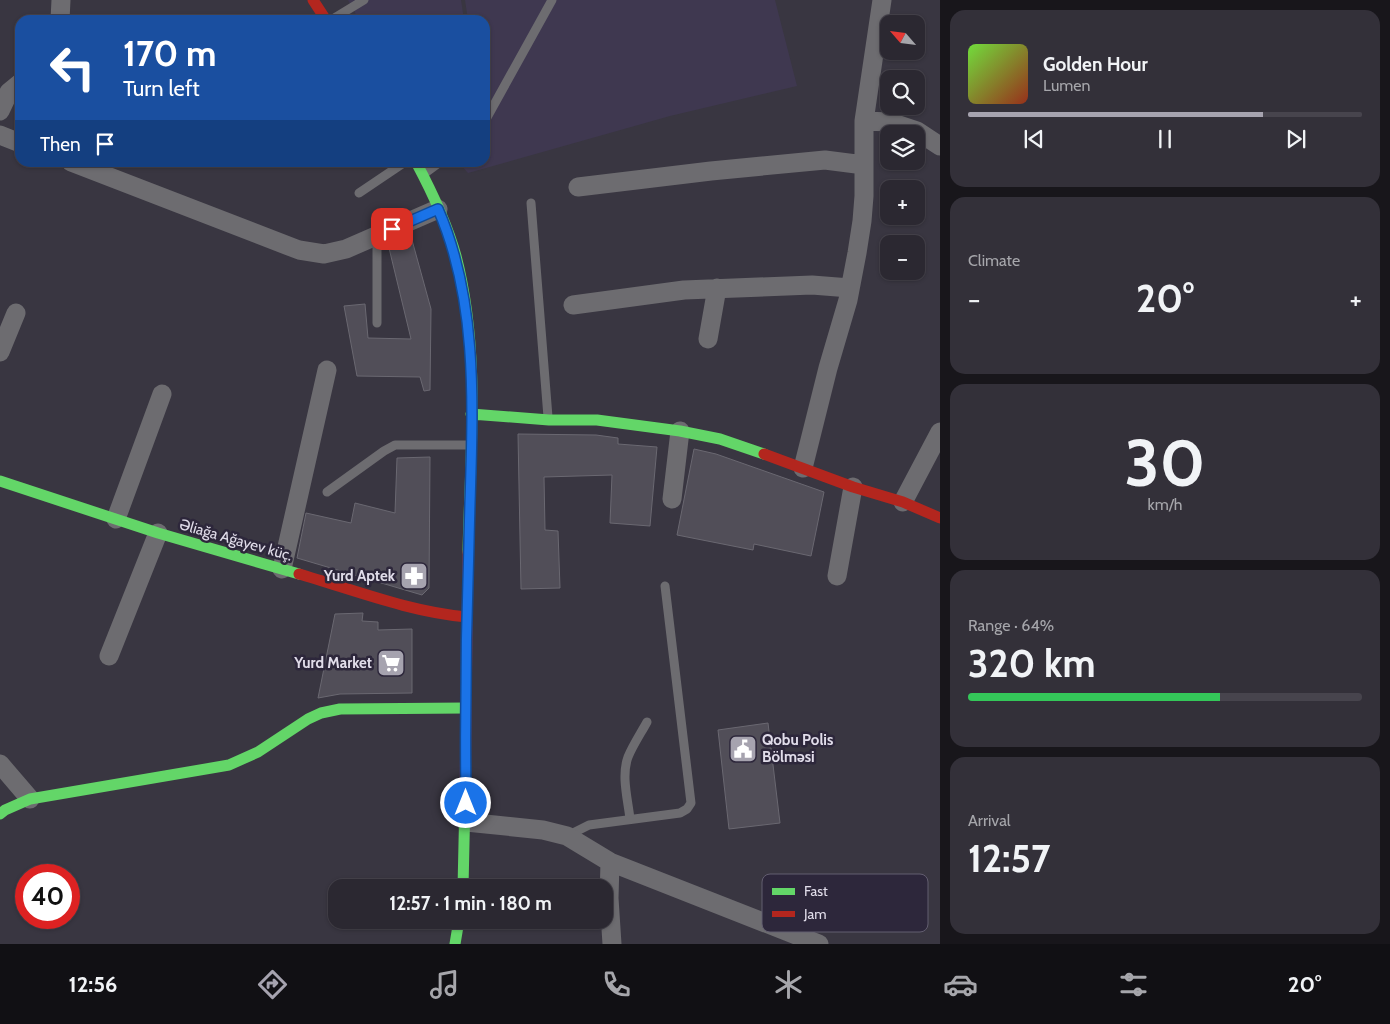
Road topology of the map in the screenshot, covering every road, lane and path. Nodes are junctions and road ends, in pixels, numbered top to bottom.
1 (61, 0) edge
2 (313, 0) edge
3 (364, 0) edge
4 (552, 0) edge
5 (882, 0) edge
6 (60, 15) edge
7 (323, 15) edge
8 (339, 15) edge
9 (15, 87) edge
10 (0, 111) edge
11 (490, 112) edge
12 (864, 121) junction
13 (0, 135) edge
14 (15, 141) edge
15 (940, 146) edge
16 (864, 165) junction
17 (84, 167) edge
18 (398, 167) edge
19 (419, 167) edge
20 (433, 167) edge
21 (423, 175) junction
22 (578, 188) dead end
23 (359, 193) dead end
24 (531, 203) dead end
25 (438, 209) junction
26 (377, 236) junction
27 (717, 288) junction
28 (850, 288) junction
29 (573, 306) dead end
30 (16, 313) dead end
31 (377, 323) dead end
32 (708, 339) dead end
33 (0, 352) edge
34 (327, 370) dead end
35 (162, 394) dead end
36 (471, 414) junction
37 (549, 420) junction
38 (680, 432) junction
39 (940, 432) edge
40 (471, 445) junction
41 (803, 468) junction
42 (0, 481) edge
43 (853, 487) junction
44 (327, 492) dead end
45 (672, 499) dead end
46 (903, 502) junction
47 (940, 518) edge
48 (116, 519) junction
49 (158, 533) junction
50 (282, 569) junction
51 (837, 576) dead end
52 (665, 586) dead end
53 (467, 617) junction
54 (109, 656) dead end
55 (465, 708) junction
56 (647, 722) dead end
57 (0, 764) edge
58 (30, 800) junction
59 (0, 814) edge
60 (630, 819) junction
61 (466, 822) junction
62 (566, 836) junction
63 (610, 862) junction
64 (463, 879) edge
65 (762, 922) edge
66 (458, 929) edge
67 (788, 932) edge
68 (455, 944) edge
69 (612, 944) edge
70 (819, 944) edge

1 - 6 street
2 - 7 street
3 - 8 lane
4 - 11 lane
5 - 12 street
9 - 10 street
12 - 15 street
12 - 16 street
13 - 14 street
16 - 22 street
16 - 28 street
17 - 26 street
18 - 23 lane
19 - 21 street
20 - 21 lane
21 - 25 street
24 - 37 lane
25 - 26 street
25 - 36 street
26 - 31 lane
27 - 28 street
27 - 29 street
27 - 32 street
28 - 41 street
30 - 33 street
34 - 50 street
35 - 48 street
36 - 37 street
36 - 40 street
37 - 38 street
38 - 41 street
38 - 45 street
39 - 46 street
40 - 44 lane
40 - 53 street
41 - 43 street
42 - 48 street, Əliağa Ağayev küç.
43 - 46 street
43 - 51 street
46 - 47 street
48 - 49 street, Əliağa Ağayev küç.
49 - 50 street, Əliağa Ağayev küç.
49 - 54 street
50 - 53 street, Əliağa Ağayev küç.
52 - 60 lane
53 - 55 street
55 - 58 street
55 - 61 street
56 - 60 lane
57 - 58 street
58 - 59 street
60 - 62 lane
61 - 62 street
61 - 64 street
62 - 63 street
63 - 65 street
63 - 69 street
66 - 68 street
67 - 70 street

